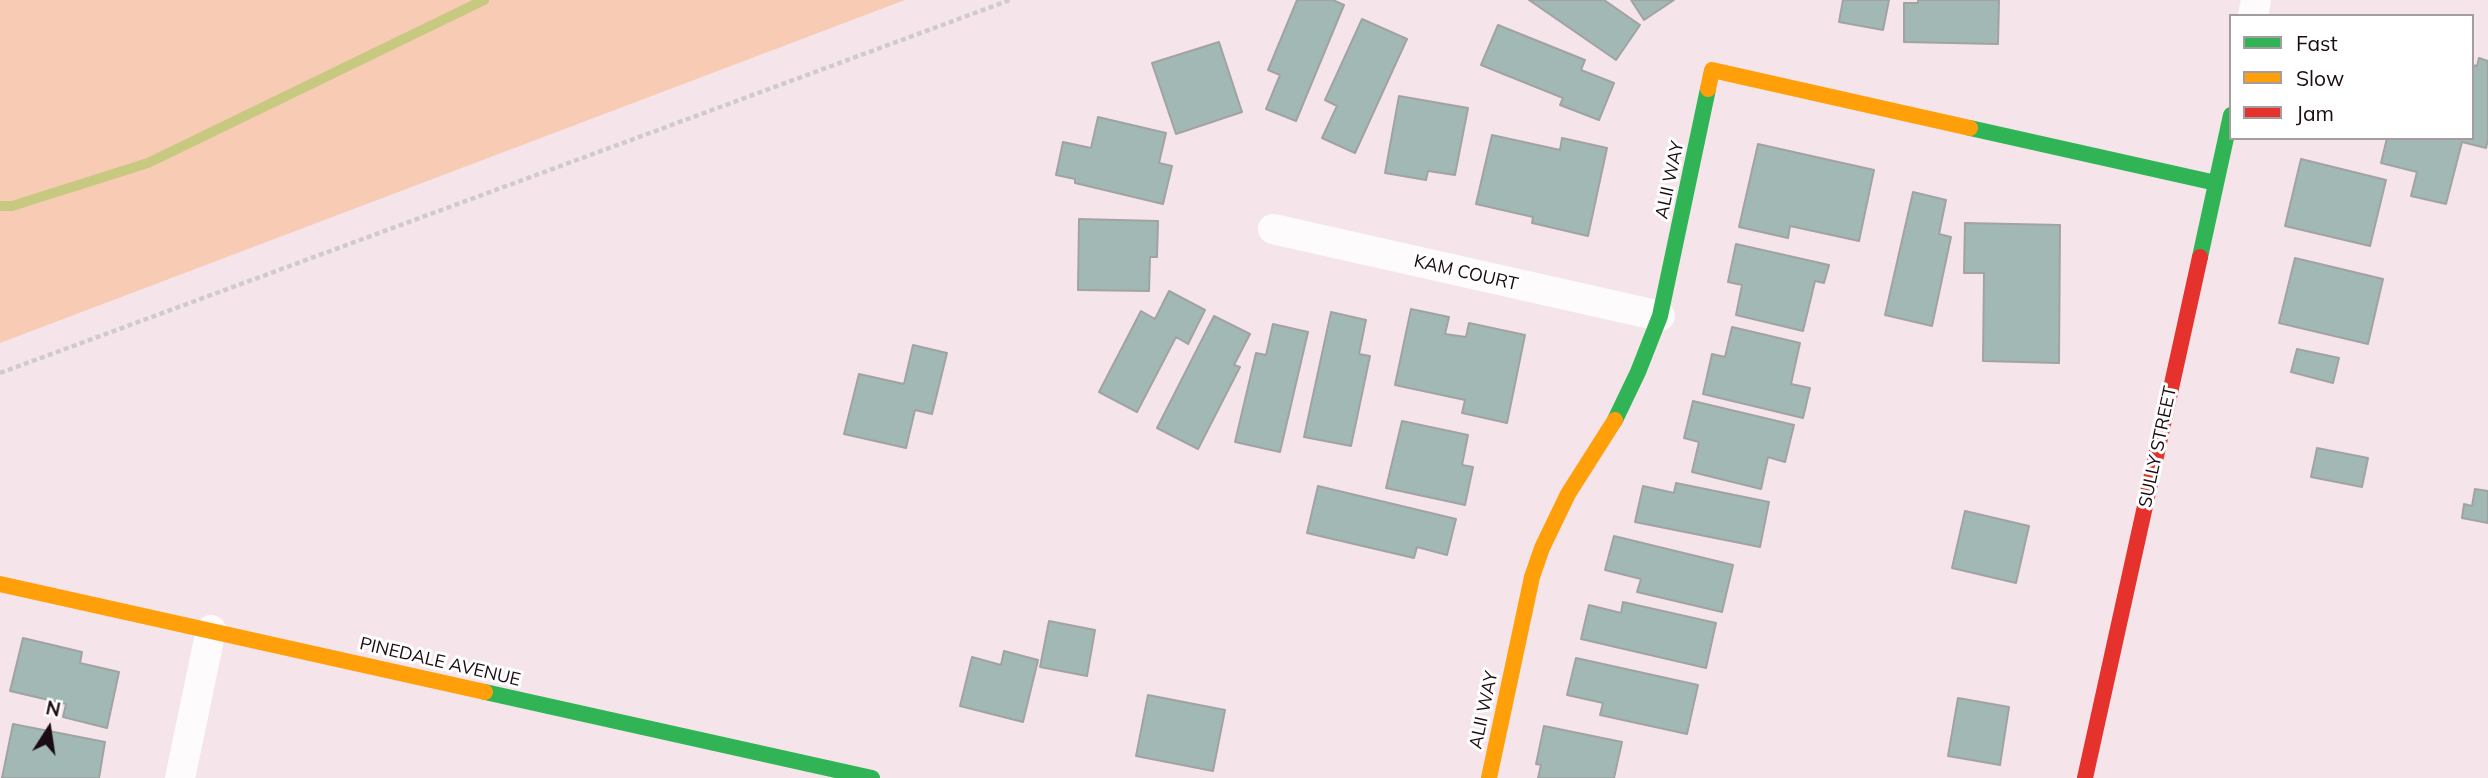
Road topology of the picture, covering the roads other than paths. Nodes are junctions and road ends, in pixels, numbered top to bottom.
1 (2229, 125) edge
2 (2216, 183) junction
3 (1273, 229) dead end
4 (1660, 316) junction
5 (0, 584) edge
6 (211, 631) junction
7 (180, 778) edge
8 (872, 778) edge
9 (1489, 778) edge
10 (2085, 778) edge

1 - 2 street, SULLY STREET
2 - 4 street, ALII WAY
2 - 10 street, SULLY STREET
3 - 4 street, KAM COURT
4 - 9 street, ALII WAY
5 - 6 street, PINEDALE AVENUE
6 - 7 street
6 - 8 street, PINEDALE AVENUE

